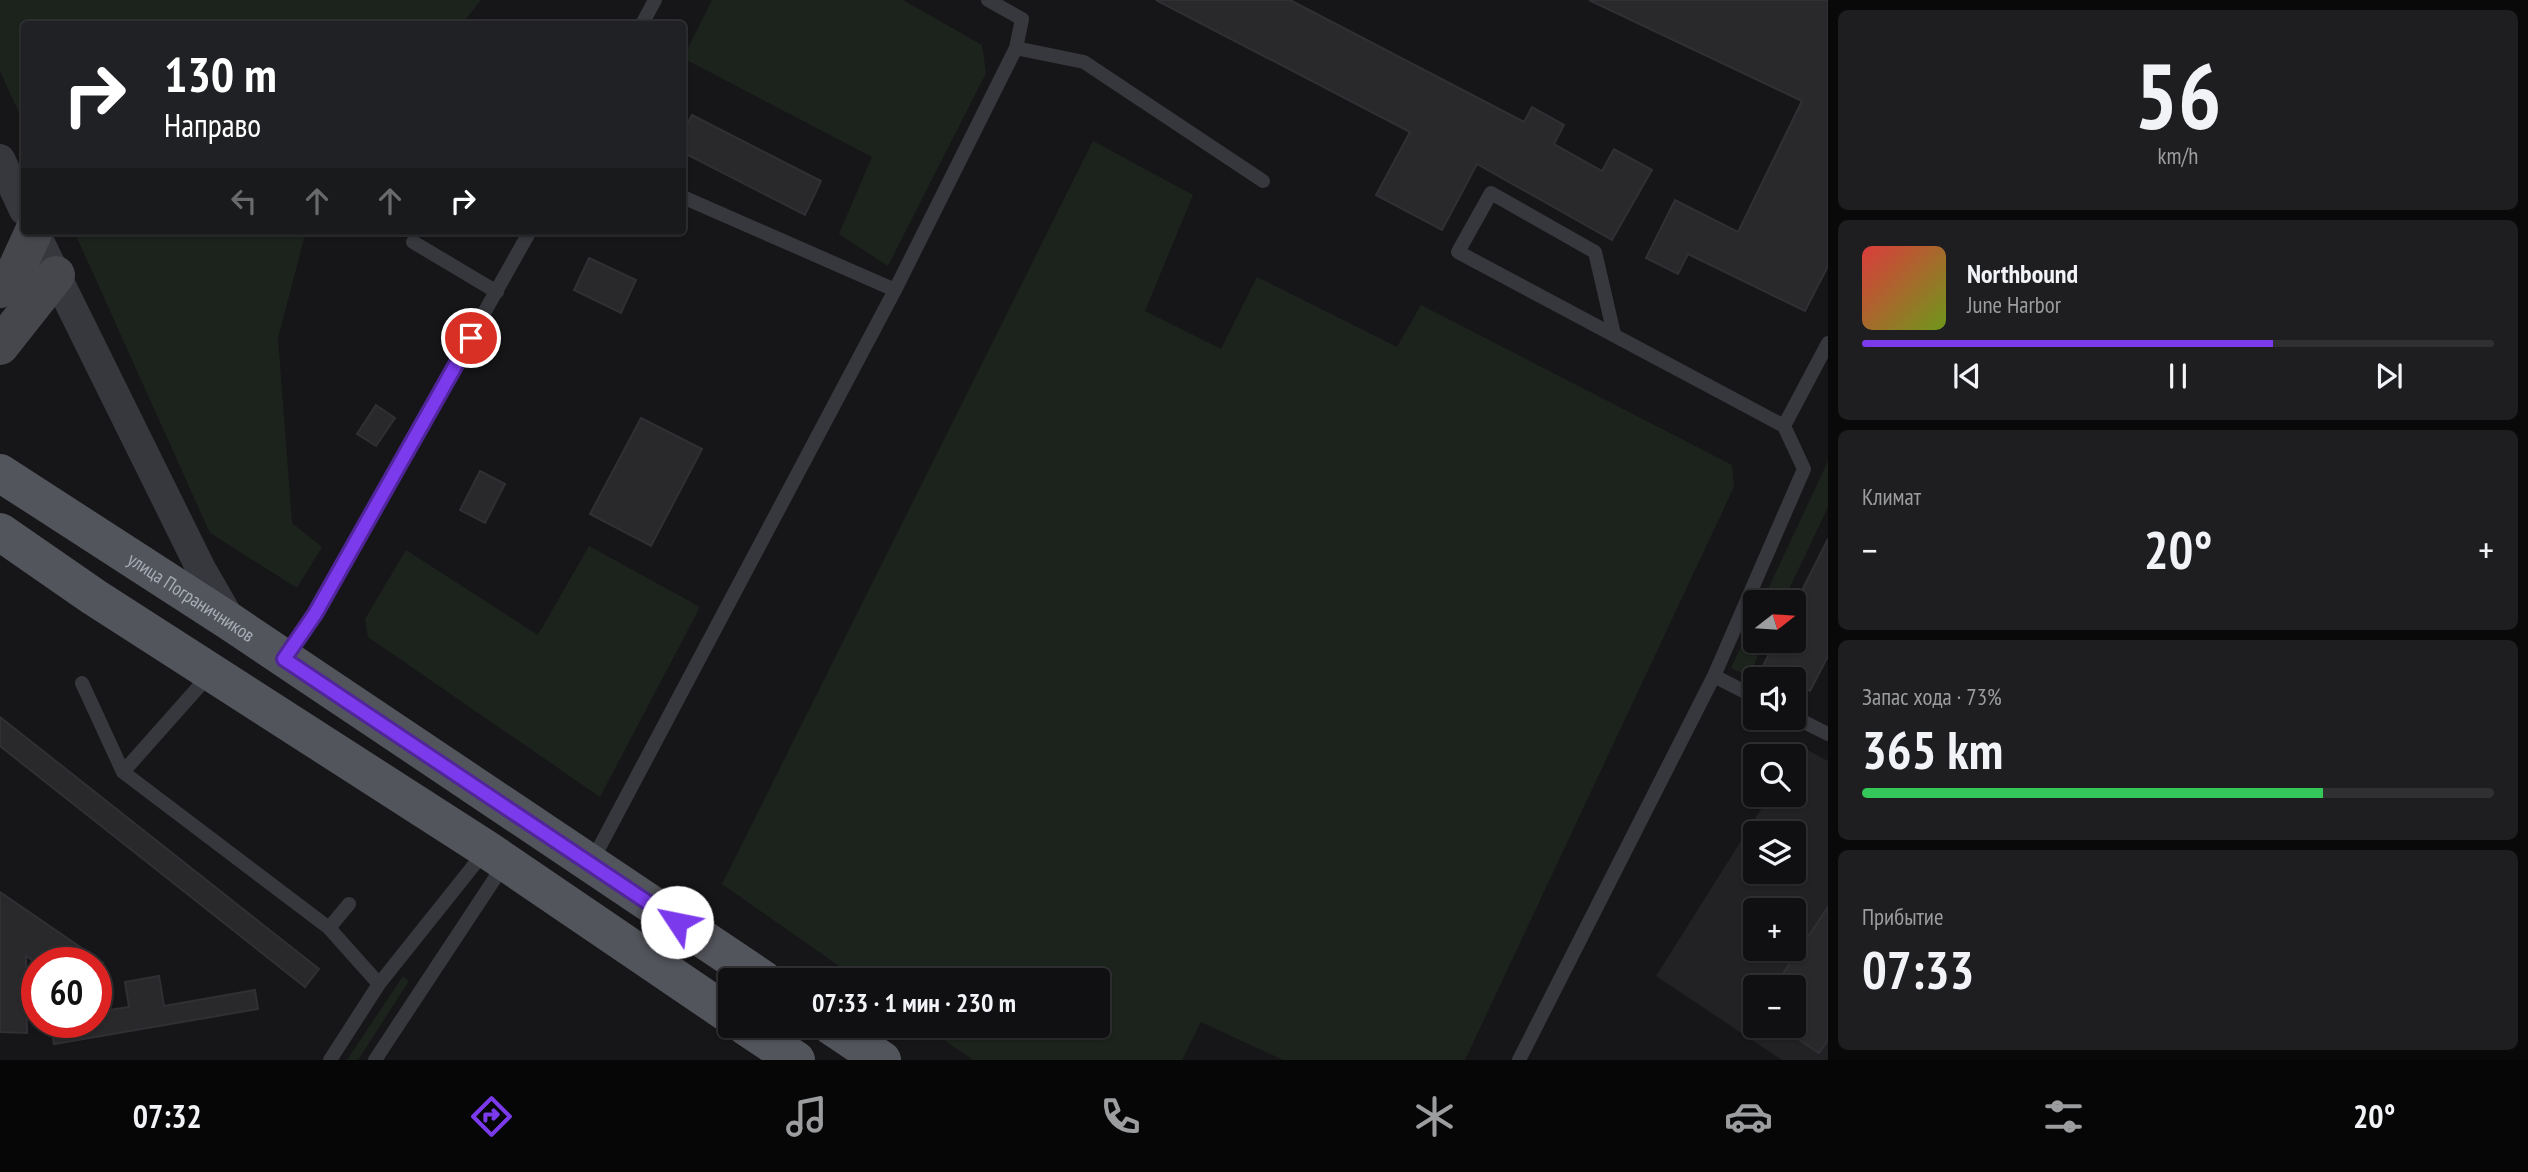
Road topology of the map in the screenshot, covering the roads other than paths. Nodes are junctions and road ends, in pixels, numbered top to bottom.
1 (656, 0) edge
2 (988, 0) edge
3 (644, 21) edge
4 (1016, 48) junction
5 (0, 159) edge
6 (1263, 181) dead end
7 (686, 198) edge
8 (21, 204) edge
9 (32, 235) edge
10 (36, 235) edge
11 (528, 235) edge
12 (413, 242) dead end
13 (56, 275) junction
14 (0, 289) edge
15 (895, 290) junction
16 (497, 292) junction
17 (1614, 334) junction
18 (1828, 343) edge
19 (0, 346) edge
20 (1784, 426) junction
21 (0, 473) edge
22 (0, 532) edge
23 (232, 624) junction
24 (284, 659) junction
25 (211, 673) junction
26 (1714, 676) junction
27 (82, 683) dead end
28 (1743, 691) edge
29 (1806, 723) edge
30 (1828, 734) edge
31 (123, 772) junction
32 (496, 856) junction
33 (591, 864) junction
34 (349, 904) dead end
35 (328, 928) junction
36 (746, 968) edge
37 (379, 984) junction
38 (718, 1007) edge
39 (763, 1038) edge
40 (847, 1041) edge
41 (330, 1060) edge
42 (375, 1060) edge
43 (796, 1060) edge
44 (882, 1060) edge
45 (1519, 1060) edge

1 - 3 lane
2 - 4 lane
4 - 6 lane
4 - 15 lane
5 - 8 street
7 - 15 lane
9 - 14 main road
10 - 13 street
11 - 16 lane
12 - 16 lane
13 - 19 main road
13 - 23 street
15 - 33 lane
16 - 24 lane
17 - 17 lane
17 - 20 lane
18 - 20 lane
20 - 26 lane
21 - 23 main road, улица Пограничников
22 - 25 main road
23 - 24 main road, улица Пограничников
24 - 33 main road, улица Пограничников
25 - 31 lane
25 - 32 main road
26 - 28 lane
26 - 45 lane
27 - 31 lane
29 - 30 lane
31 - 35 lane
32 - 37 lane
32 - 38 main road
32 - 42 lane
33 - 36 main road, улица Пограничников
34 - 35 lane
35 - 37 lane
37 - 41 lane
39 - 43 main road
40 - 44 main road

